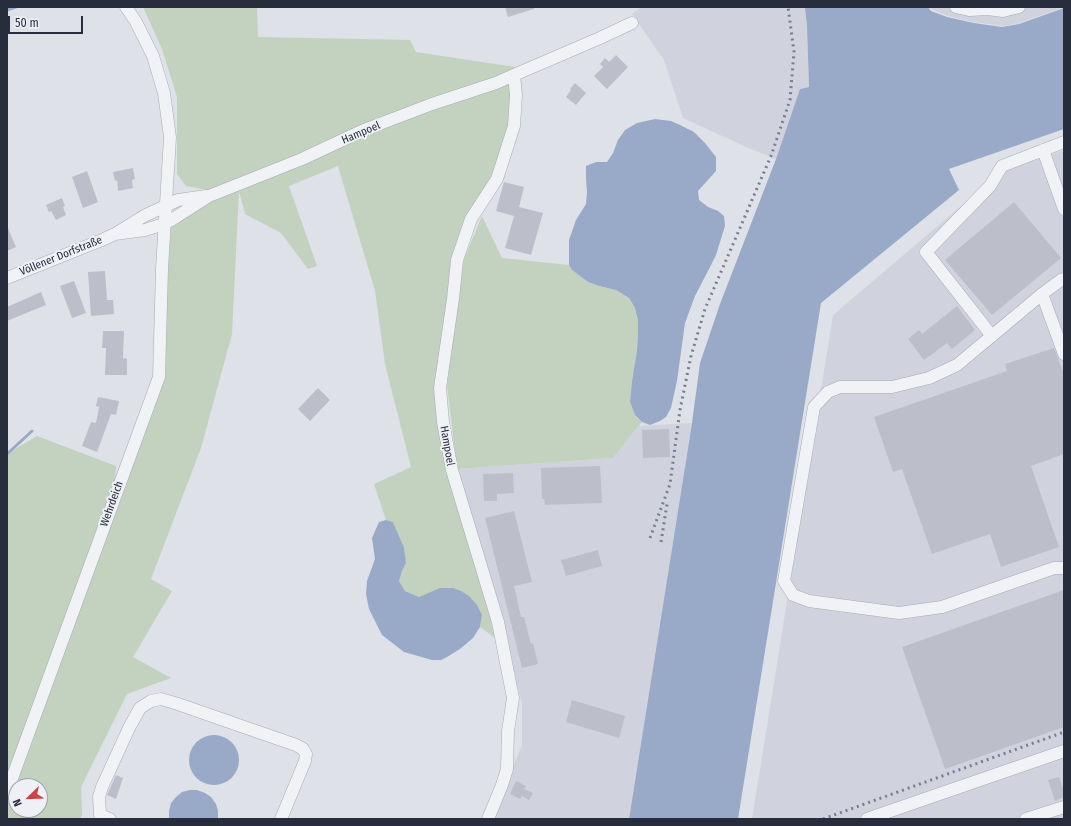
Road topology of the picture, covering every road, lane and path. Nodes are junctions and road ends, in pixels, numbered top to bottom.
1 (126, 7) edge
2 (956, 7) edge
3 (1019, 7) edge
4 (632, 23) dead end
5 (514, 75) junction
6 (1064, 142) edge
7 (1043, 150) junction
8 (210, 196) junction
9 (165, 206) junction
10 (1064, 209) edge
11 (164, 224) junction
12 (115, 234) junction
13 (7, 278) edge
14 (1064, 279) edge
15 (1042, 294) junction
16 (992, 336) junction
17 (1064, 354) edge
18 (1064, 568) edge
19 (1064, 751) edge
20 (7, 792) edge
21 (1064, 807) edge
22 (1049, 815) edge
23 (110, 819) edge
24 (281, 819) edge
25 (488, 819) edge
26 (867, 819) edge
27 (1026, 819) edge

1 - 9 street, Wehrdeich
2 - 3 street
4 - 5 street, Hampoel
5 - 8 street, Hampoel
5 - 25 street, Hampoel
6 - 7 street
7 - 10 street
7 - 16 street
8 - 9 street, Hampoel
8 - 11 street, Hampoel
9 - 11 street, Wehrdeich
9 - 12 street, Völlener Dorfstraße
11 - 12 street, Völlener Dorfstraße
11 - 20 street, Wehrdeich
12 - 13 street, Völlener Dorfstraße
14 - 15 street
15 - 16 street
15 - 17 street
16 - 18 street
19 - 26 street
21 - 22 street
22 - 27 street
23 - 24 street

